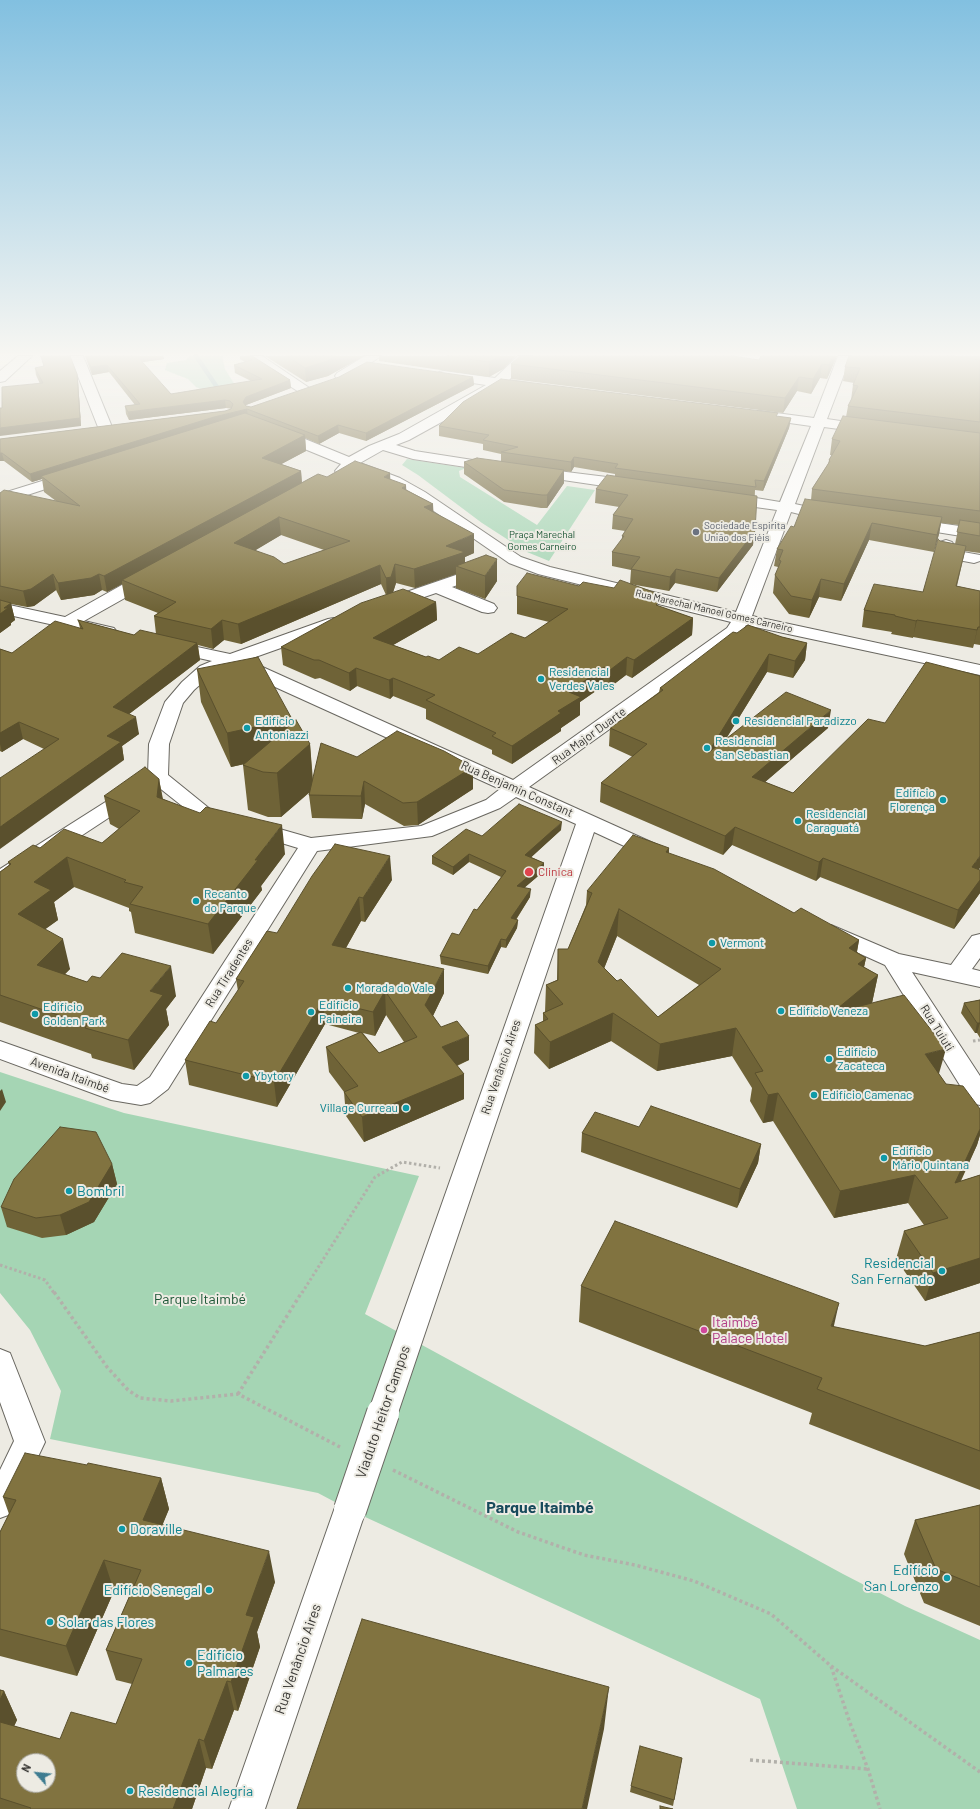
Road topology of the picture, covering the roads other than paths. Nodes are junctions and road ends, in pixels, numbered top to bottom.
1 (296, 440) edge
2 (405, 440) edge
3 (812, 440) edge
4 (394, 447) junction
5 (348, 468) junction
6 (83, 473) edge
7 (643, 487) edge
8 (714, 497) edge
9 (0, 499) edge
10 (786, 507) junction
11 (816, 511) edge
12 (898, 522) edge
13 (950, 530) junction
14 (980, 534) edge
15 (974, 558) dead end
16 (515, 560) junction
17 (163, 570) edge
18 (436, 587) junction
19 (0, 608) edge
20 (488, 608) dead end
21 (369, 611) edge
22 (349, 618) edge
23 (742, 619) junction
24 (68, 623) junction
25 (48, 634) edge
26 (128, 637) edge
27 (150, 642) edge
28 (231, 660) junction
29 (980, 670) edge
30 (158, 777) junction
31 (516, 789) junction
32 (587, 821) junction
33 (310, 845) junction
34 (673, 860) edge
35 (0, 879) edge
36 (816, 925) edge
37 (980, 941) edge
38 (893, 960) junction
39 (957, 974) junction
40 (980, 979) edge
41 (0, 1050) edge
42 (141, 1096) joint
43 (980, 1096) edge
44 (417, 1314) joint
45 (0, 1362) edge
46 (0, 1503) edge
47 (350, 1510) joint
48 (247, 1809) edge

1 - 5 street, Rua Marechal Manoel Gomes Carneiro
2 - 4 street
3 - 10 street, Rua Major Duarte
4 - 5 street
4 - 7 street
5 - 16 street, Rua Marechal Manoel Gomes Carneiro
6 - 9 street
8 - 10 street
10 - 11 street
10 - 23 street, Rua Major Duarte
12 - 13 street
13 - 14 street
13 - 15 street
16 - 18 street
16 - 23 street, Rua Marechal Manoel Gomes Carneiro
17 - 24 street
18 - 20 street
18 - 21 street
19 - 24 street
22 - 28 street
23 - 29 street, Rua Marechal Manoel Gomes Carneiro
23 - 31 street, Rua Major Duarte
24 - 25 street
24 - 26 street
27 - 28 street, Rua Benjamin Constant
28 - 30 street
28 - 31 street, Rua Benjamin Constant
30 - 33 street, Rua Major Duarte
30 - 35 street
31 - 32 street, Rua Benjamin Constant
31 - 33 street, Rua Major Duarte
32 - 34 street, Rua Benjamin Constant
32 - 44 street, Rua Venâncio Aires
33 - 42 street, Rua Tiradentes
36 - 38 street
37 - 39 street
38 - 39 street
38 - 43 street, Rua Tuiuti
39 - 40 street
41 - 42 street, Avenida Itaimbé
44 - 47 street, Viaduto Heitor Campos, bridge
45 - 46 street
47 - 48 street, Rua Venâncio Aires

